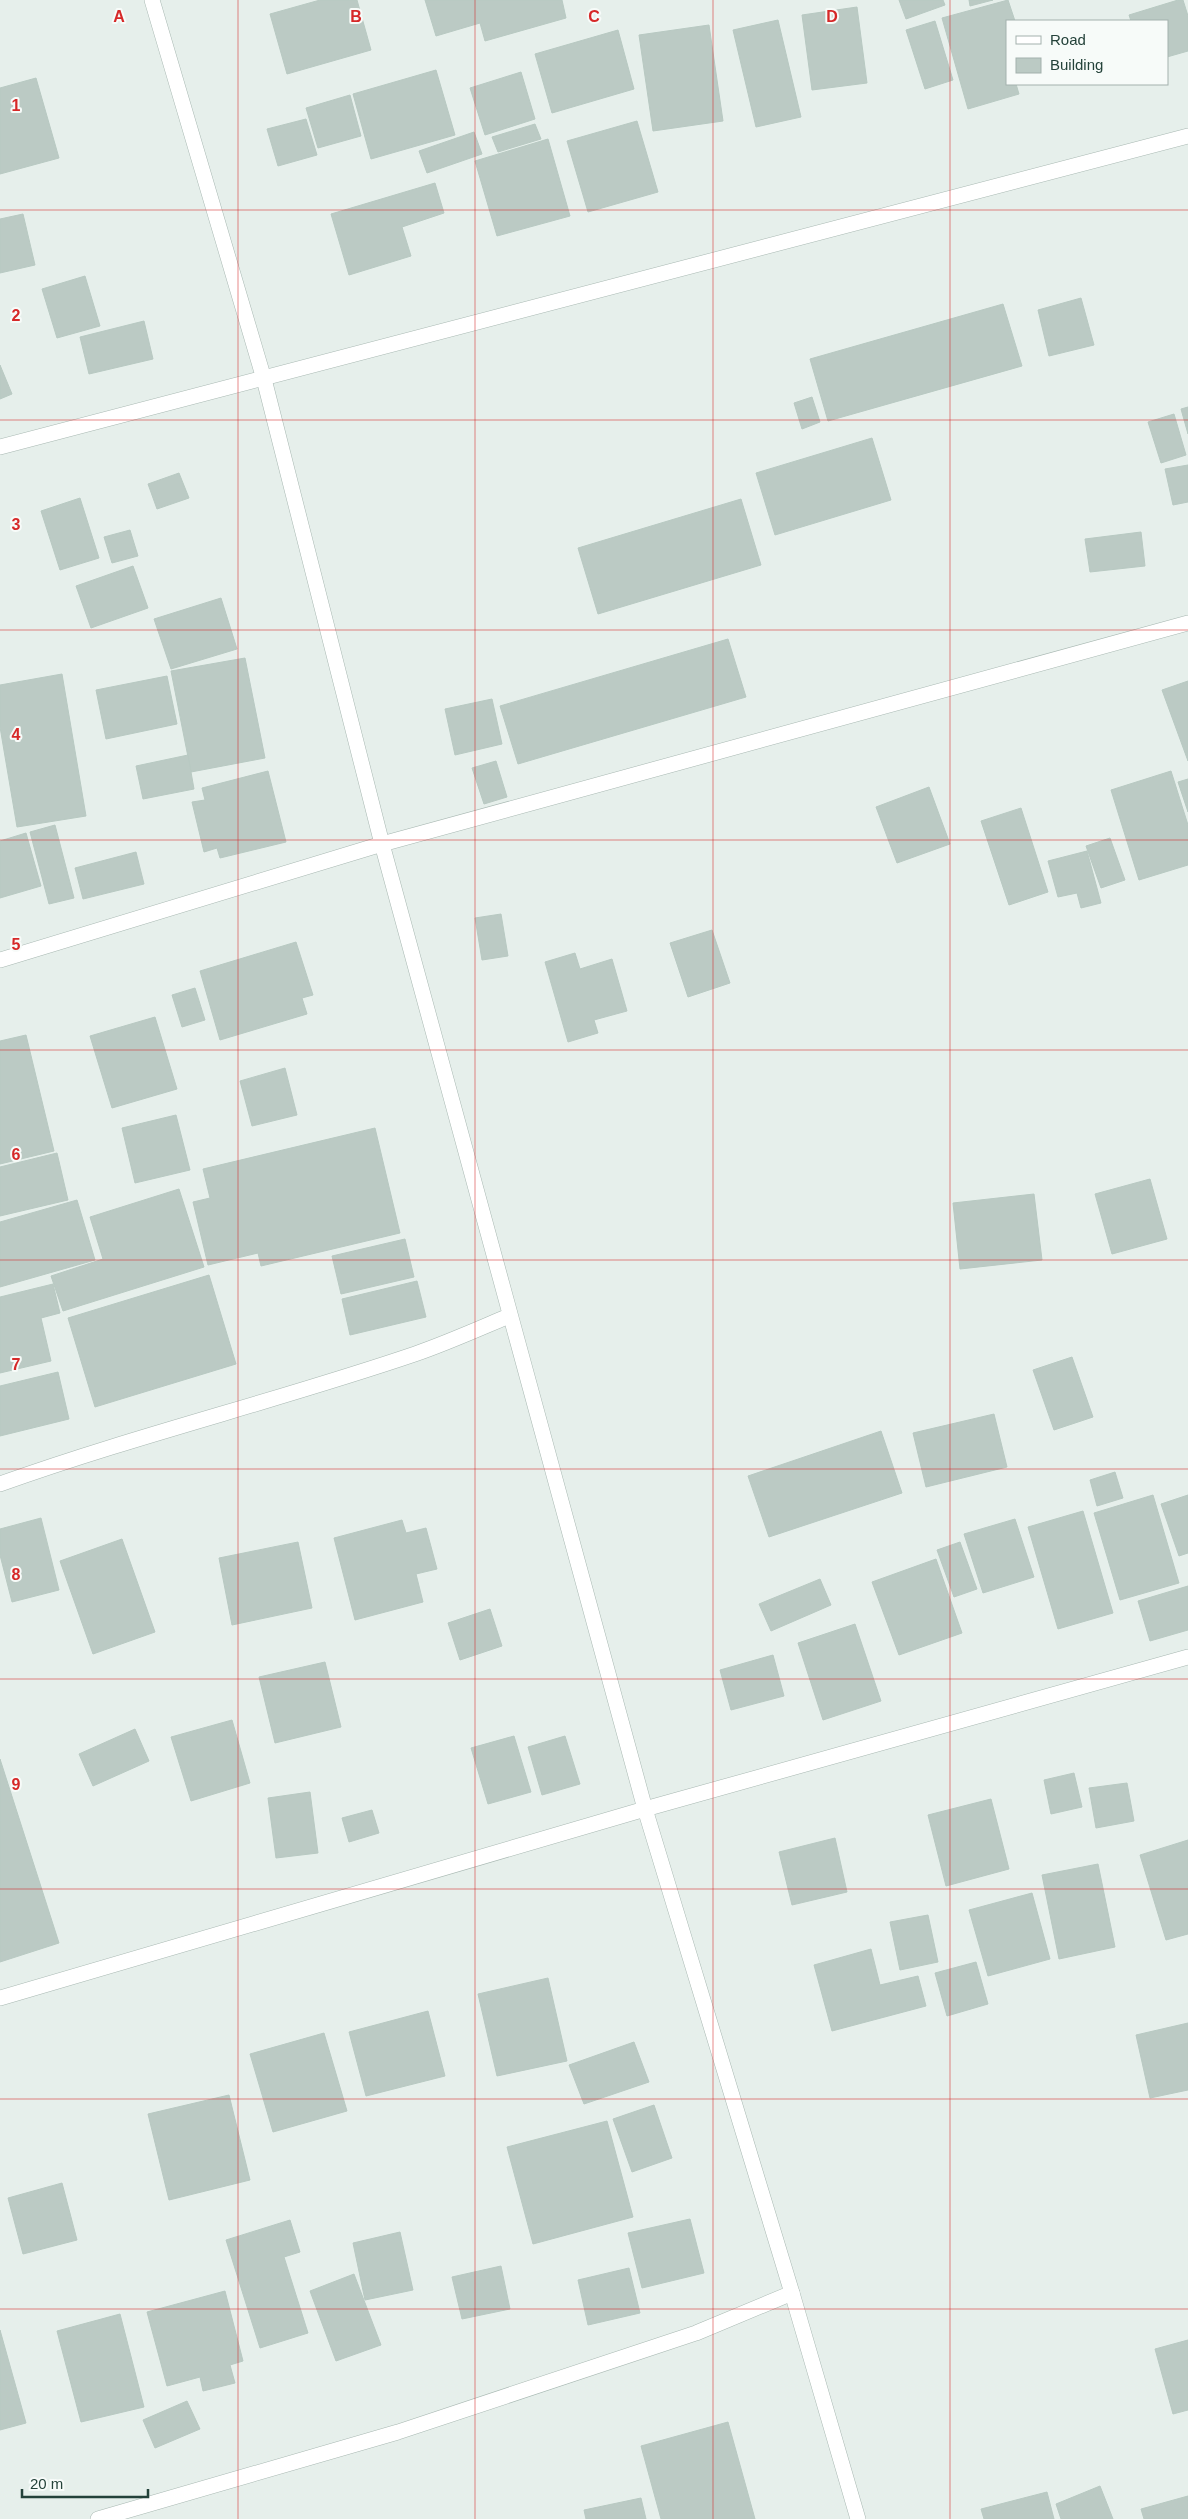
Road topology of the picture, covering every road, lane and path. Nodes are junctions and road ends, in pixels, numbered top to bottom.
1 (152, 0) edge
2 (1188, 136) edge
3 (264, 379) junction
4 (0, 447) edge
5 (1188, 623) edge
6 (382, 844) junction
7 (0, 960) edge
8 (510, 1316) junction
9 (0, 1484) edge
10 (1188, 1657) edge
11 (645, 1809) junction
12 (0, 1998) edge
13 (792, 2293) junction
14 (98, 2519) edge
15 (858, 2519) edge

1 - 3 street
2 - 3 street
3 - 4 street
3 - 6 street
5 - 6 street
6 - 7 street
6 - 8 street
8 - 9 street
8 - 11 street
10 - 11 street
11 - 12 street
11 - 13 street
13 - 14 street
13 - 15 street

